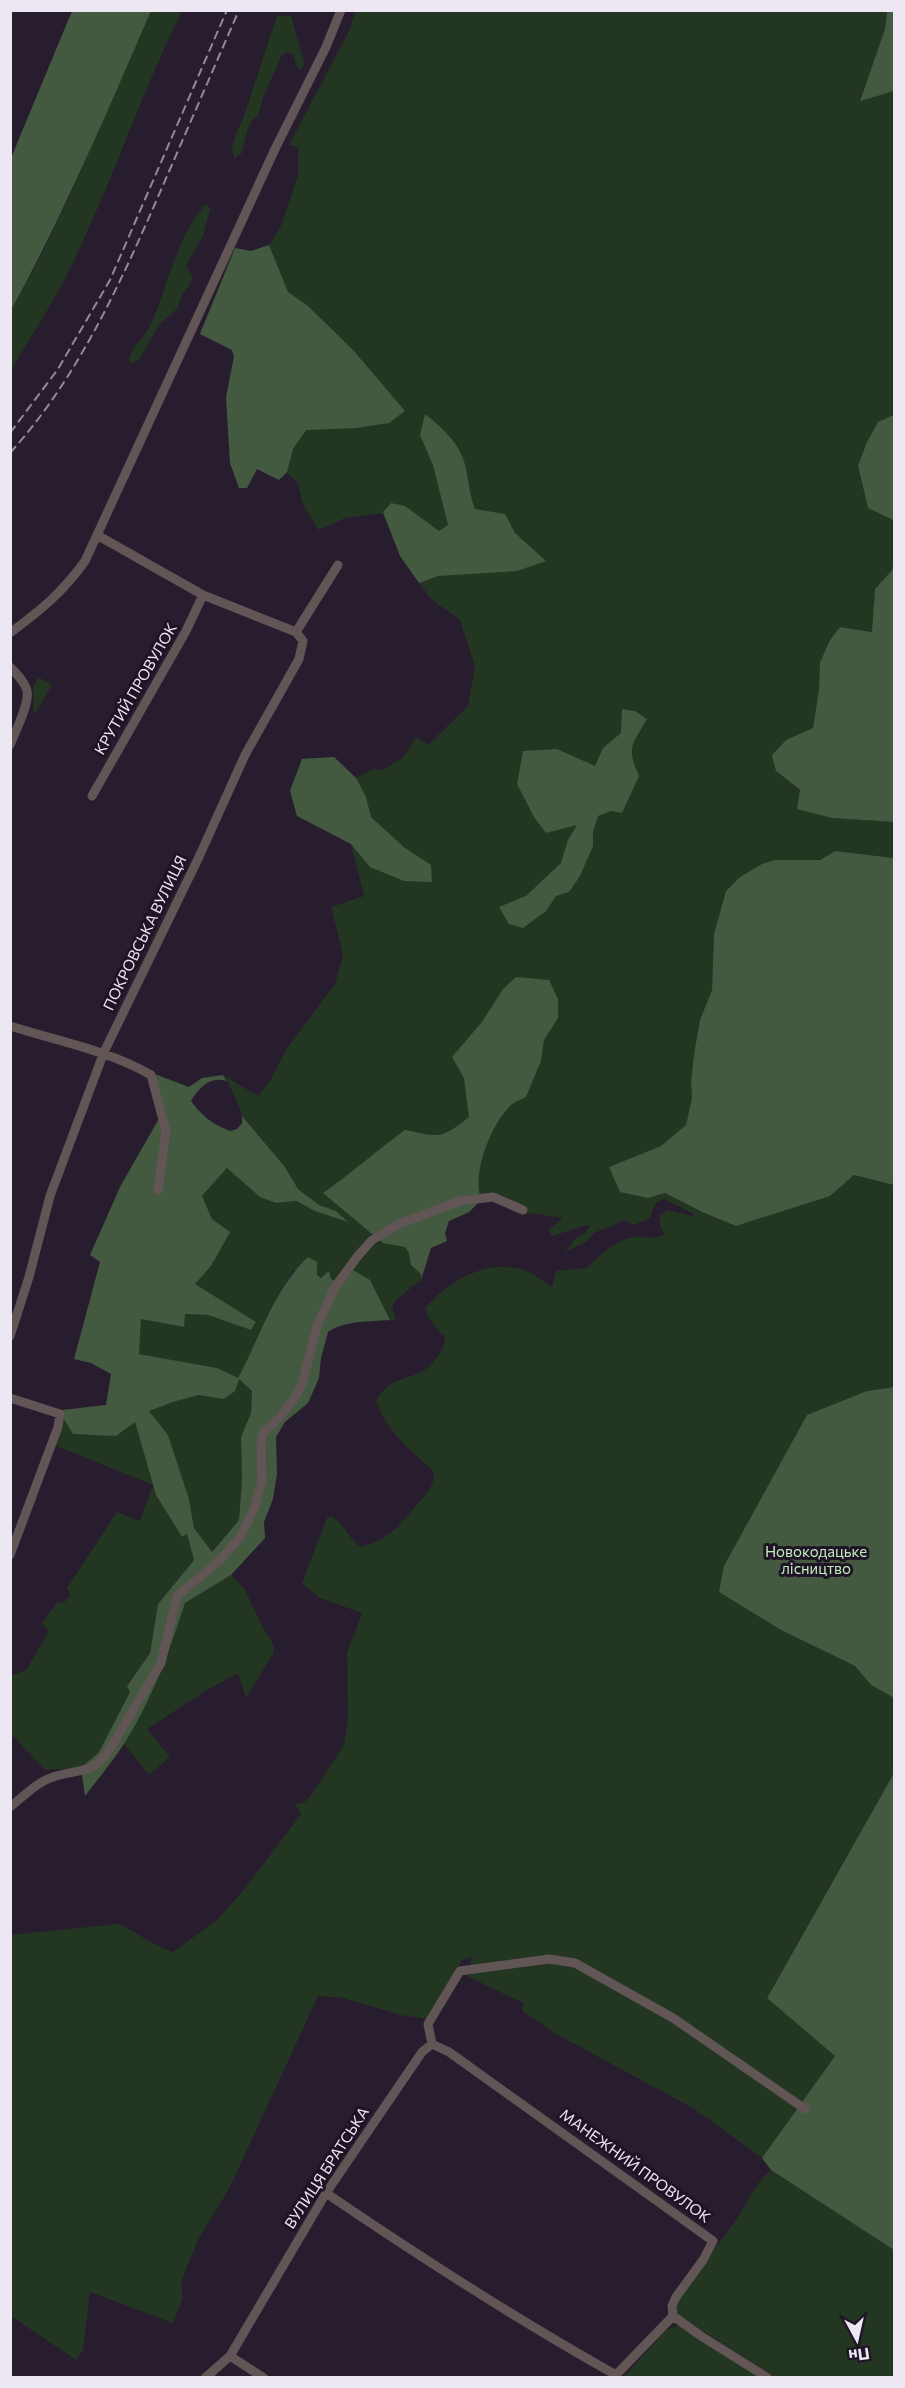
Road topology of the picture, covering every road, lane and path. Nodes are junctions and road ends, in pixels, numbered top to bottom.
1 (341, 10) edge
2 (97, 535) junction
3 (338, 565) dead end
4 (203, 594) junction
5 (296, 632) junction
6 (10, 633) edge
7 (10, 668) edge
8 (10, 745) edge
9 (92, 796) dead end
10 (10, 1026) edge
11 (104, 1052) junction
12 (159, 1190) dead end
13 (523, 1210) dead end
14 (10, 1336) edge
15 (10, 1398) edge
16 (10, 1555) edge
17 (10, 1807) edge
18 (432, 2044) junction
19 (805, 2109) dead end
20 (326, 2193) junction
21 (673, 2316) junction
22 (230, 2356) junction
23 (615, 2376) edge
24 (205, 2378) edge
25 (264, 2378) edge
26 (768, 2378) edge

1 - 2 street
2 - 4 street
2 - 6 street
3 - 5 street
4 - 5 street
4 - 9 street, КРУТИЙ ПРОВУЛОК
5 - 11 street, ПОКРОВСЬКА ВУЛИЦЯ
7 - 8 street
10 - 11 street
11 - 12 street
11 - 14 street, ПОКРОВСЬКА ВУЛИЦЯ
13 - 17 street
15 - 16 street
18 - 19 street
18 - 20 street, ВУЛИЦЯ БРАТСЬКА
18 - 21 street, МАНЕЖНИЙ ПРОВУЛОК
20 - 22 street, ВУЛИЦЯ БРАТСЬКА
20 - 23 street
21 - 23 street
21 - 26 street
22 - 24 street, ВУЛИЦЯ БРАТСЬКА
22 - 25 street

